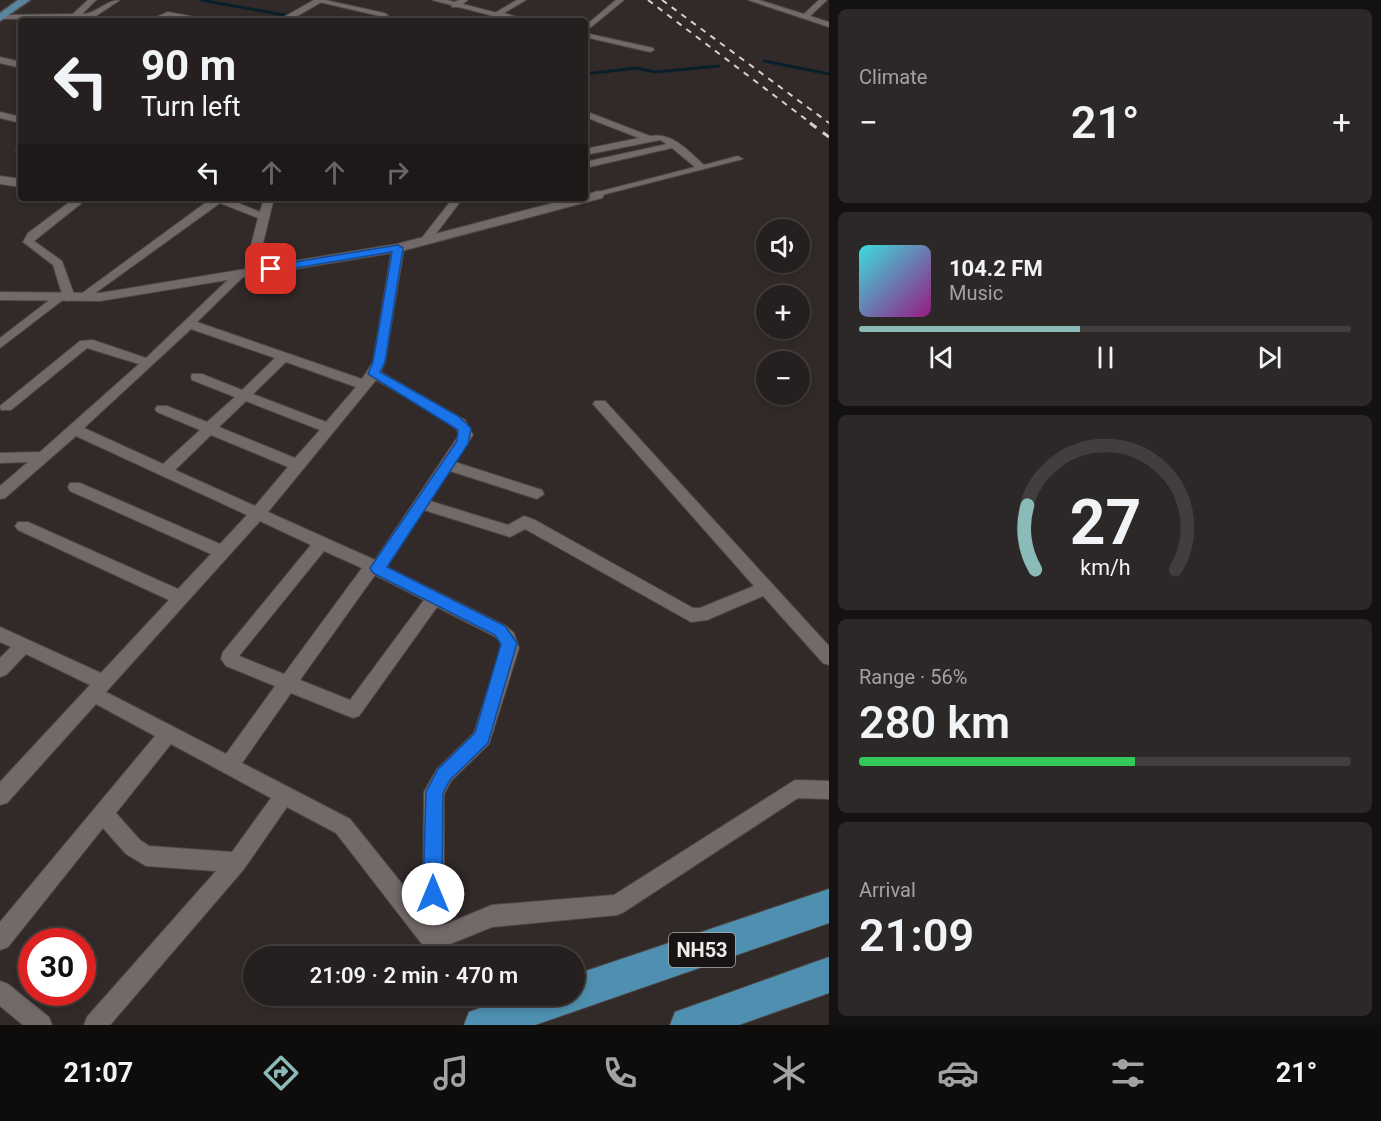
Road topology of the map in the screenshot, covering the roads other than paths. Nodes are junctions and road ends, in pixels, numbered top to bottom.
1 (15, 0) edge
2 (25, 0) edge
3 (92, 0) edge
4 (116, 0) edge
5 (360, 0) edge
6 (436, 0) edge
7 (522, 0) edge
8 (620, 0) edge
9 (752, 0) edge
10 (823, 0) edge
11 (320, 1) edge
12 (460, 2) edge
13 (829, 2) edge
14 (348, 7) junction
15 (497, 14) junction
16 (384, 15) dead end
17 (1, 16) edge
18 (74, 17) junction
19 (158, 18) edge
20 (188, 18) edge
21 (287, 18) edge
22 (491, 18) edge
23 (514, 18) edge
24 (805, 18) junction
25 (829, 26) edge
26 (588, 27) edge
27 (588, 36) edge
28 (650, 50) dead end
29 (0, 60) edge
30 (18, 64) edge
31 (0, 115) edge
32 (588, 115) edge
33 (18, 119) edge
34 (649, 139) junction
35 (588, 141) edge
36 (674, 145) junction
37 (604, 148) junction
38 (588, 151) edge
39 (738, 159) dead end
40 (588, 164) edge
41 (702, 168) junction
42 (0, 180) edge
43 (18, 183) edge
44 (588, 186) edge
45 (598, 195) junction
46 (588, 198) edge
47 (81, 201) edge
48 (214, 201) edge
49 (225, 201) edge
50 (268, 201) edge
51 (456, 201) edge
52 (575, 201) edge
53 (264, 217) junction
54 (425, 241) junction
55 (398, 248) junction
56 (245, 273) junction
57 (0, 296) edge
58 (70, 297) junction
59 (190, 324) junction
60 (3, 337) edge
61 (283, 358) junction
62 (148, 363) junction
63 (197, 377) dead end
64 (369, 379) junction
65 (245, 394) junction
66 (600, 404) dead end
67 (6, 407) dead end
68 (162, 409) dead end
69 (210, 427) junction
70 (328, 428) junction
71 (76, 430) junction
72 (44, 457) junction
73 (0, 458) edge
74 (298, 465) junction
75 (448, 465) junction
76 (164, 472) junction
77 (75, 487) dead end
78 (0, 494) edge
79 (537, 494) dead end
80 (422, 504) junction
81 (257, 514) junction
82 (22, 526) dead end
83 (322, 543) junction
84 (223, 552) junction
85 (375, 567) junction
86 (766, 588) junction
87 (434, 597) junction
88 (181, 598) junction
89 (0, 634) edge
90 (24, 645) junction
91 (829, 658) edge
92 (0, 670) edge
93 (286, 686) junction
94 (99, 688) junction
95 (168, 733) junction
96 (229, 765) junction
97 (829, 790) edge
98 (285, 794) junction
99 (0, 796) edge
100 (103, 813) junction
101 (237, 862) junction
102 (829, 906) edge
103 (0, 939) edge
104 (433, 940) junction
105 (829, 975) edge
106 (585, 989) edge
107 (0, 992) edge
108 (538, 1006) edge
109 (40, 1025) edge
110 (95, 1025) edge
111 (483, 1025) edge
112 (688, 1025) edge

1 - 17 main road
2 - 17 main road
3 - 18 street
4 - 18 street
5 - 14 street
6 - 12 street
7 - 15 street
8 - 26 street
9 - 24 street
10 - 13 street
10 - 24 street
11 - 14 street
11 - 21 street
12 - 15 street
14 - 16 street
15 - 22 street
15 - 23 street
17 - 18 street
19 - 20 street
24 - 25 street
27 - 28 street
29 - 30 street
31 - 33 street
32 - 34 street
34 - 36 street
34 - 37 street
35 - 37 street
36 - 40 street
36 - 41 street
37 - 38 street
39 - 41 street
41 - 45 street
42 - 43 street
44 - 45 street
45 - 46 street
47 - 58 street
48 - 58 street
49 - 53 street
50 - 53 street
51 - 54 street
52 - 54 street
53 - 56 street
54 - 55 street
55 - 56 street
55 - 64 street
56 - 58 street
56 - 59 street
57 - 58 street
58 - 60 street
59 - 61 street
59 - 62 street
61 - 64 street
61 - 65 street
62 - 67 street
62 - 71 street
63 - 65 street
64 - 70 street
64 - 75 street
65 - 69 street
65 - 70 street
66 - 86 street
68 - 69 street
69 - 74 street
69 - 76 street
70 - 74 street
71 - 72 street
71 - 76 street
72 - 73 street
72 - 78 street
74 - 81 street
75 - 79 street
75 - 80 street
76 - 81 street
77 - 84 street
80 - 85 street
80 - 86 street
81 - 83 street
81 - 84 street
82 - 88 street
83 - 85 street
83 - 93 street
84 - 88 street
85 - 87 street
85 - 93 street
86 - 91 street
87 - 93 street
87 - 104 street
88 - 94 street
89 - 90 street
90 - 92 street
90 - 94 street
93 - 96 street
94 - 95 street
94 - 99 street
95 - 96 street
95 - 100 street
96 - 98 street
97 - 104 street
98 - 101 street
98 - 104 street
100 - 101 street
100 - 103 street
101 - 110 street
102 - 106 highway, NH53
105 - 112 highway
107 - 109 street
108 - 111 highway

